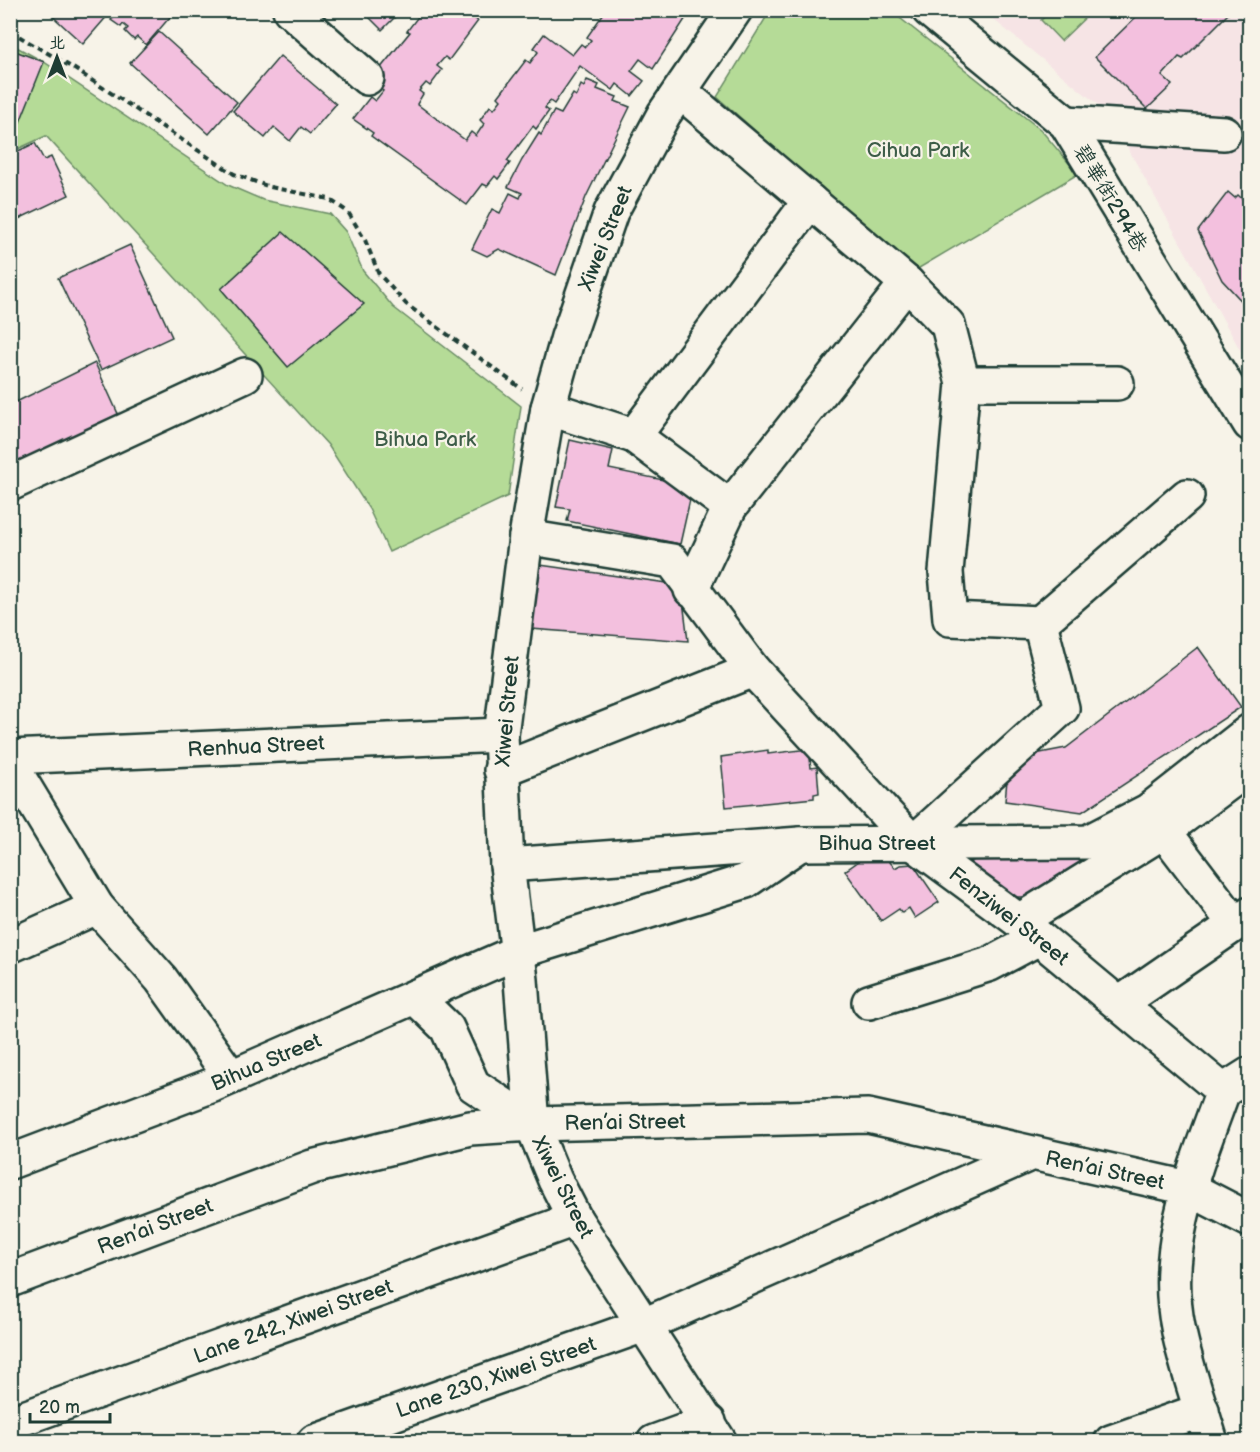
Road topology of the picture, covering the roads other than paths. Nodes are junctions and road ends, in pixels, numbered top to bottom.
1 (290, 10) edge
2 (735, 10) edge
3 (928, 10) edge
4 (367, 78) dead end
5 (681, 92) junction
6 (1066, 123) junction
7 (1224, 133) dead end
8 (810, 201) junction
9 (907, 283) junction
10 (245, 375) dead end
11 (963, 383) junction
12 (1117, 383) dead end
13 (548, 408) junction
14 (1250, 424) edge
15 (634, 436) junction
16 (10, 484) edge
17 (1187, 496) dead end
18 (730, 507) junction
19 (526, 537) junction
20 (691, 590) junction
21 (1040, 622) junction
22 (753, 670) junction
23 (1250, 731) edge
24 (501, 735) junction
25 (10, 757) edge
26 (10, 763) edge
27 (501, 770) junction
28 (1237, 775) edge
29 (1156, 821) junction
30 (913, 843) junction
31 (800, 844) junction
32 (507, 865) junction
33 (97, 907) junction
34 (1242, 919) edge
35 (1029, 929) junction
36 (10, 946) edge
37 (517, 952) junction
38 (415, 997) junction
39 (869, 1002) dead end
40 (1119, 1004) junction
41 (231, 1077) junction
42 (1236, 1082) edge
43 (532, 1124) junction
44 (1030, 1154) junction
45 (10, 1162) edge
46 (1188, 1188) junction
47 (575, 1219) junction
48 (1250, 1220) edge
49 (10, 1280) edge
50 (644, 1325) junction
51 (1202, 1410) junction
52 (10, 1423) edge
53 (715, 1432) edge
54 (314, 1442) edge
55 (654, 1442) edge
56 (1111, 1442) edge
57 (1211, 1442) edge

1 - 4 street
2 - 5 street, Xiwei Street
3 - 6 street, 碧華街294巷
5 - 8 street
5 - 13 street, Xiwei Street
6 - 7 street
6 - 14 street, 碧華街294巷
8 - 9 street
8 - 15 street
9 - 11 street
9 - 18 street
10 - 16 street
11 - 12 street
11 - 21 street
13 - 15 street
13 - 19 street, Xiwei Street
15 - 18 street
17 - 21 street
18 - 20 street
19 - 20 street, Fenziwei Street
19 - 24 street, Xiwei Street
20 - 22 street, Fenziwei Street
21 - 30 street
22 - 27 street
22 - 30 street, Fenziwei Street
23 - 28 street, Bihua Street
24 - 25 street, Renhua Street
24 - 27 street, Xiwei Street
26 - 33 street
27 - 32 street, Xiwei Street
28 - 29 street, Bihua Street
29 - 30 street, Bihua Street
29 - 34 street
29 - 35 street
30 - 31 street, Bihua Street
30 - 35 street, Fenziwei Street
31 - 32 street, Bihua Street
31 - 37 street, Bihua Street
32 - 37 street, Xiwei Street
33 - 36 street
33 - 41 street
34 - 40 street
35 - 39 street
35 - 40 street, Fenziwei Street
37 - 38 street, Bihua Street
37 - 43 street, Xiwei Street
38 - 41 street, Bihua Street
38 - 43 street
40 - 42 street, Fenziwei Street
41 - 45 street, Bihua Street
42 - 46 street, Fenziwei Street
43 - 44 street, Ren’ai Street
43 - 47 street, Xiwei Street
43 - 49 street, Ren’ai Street
44 - 46 street, Ren’ai Street
44 - 50 street, Lane 230, Xiwei Street
46 - 48 street, Ren’ai Street
46 - 51 street, Fenziwei Street
47 - 50 street, Xiwei Street
47 - 52 street, Lane 242, Xiwei Street
50 - 53 street, Xiwei Street
50 - 54 street, Lane 230, Xiwei Street
51 - 56 street
51 - 57 street, Fenziwei Street
53 - 55 street

